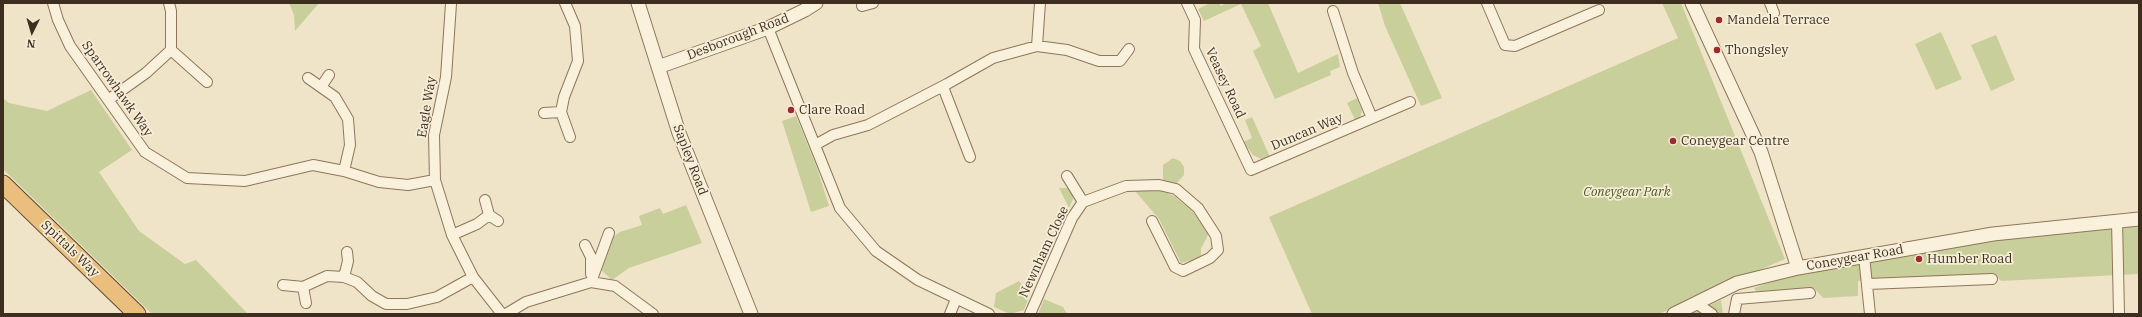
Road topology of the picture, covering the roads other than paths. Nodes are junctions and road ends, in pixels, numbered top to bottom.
1 (54, 3) edge
2 (169, 3) edge
3 (453, 3) edge
4 (565, 3) edge
5 (638, 3) edge
6 (816, 3) edge
7 (873, 3) edge
8 (1040, 3) edge
9 (1187, 3) edge
10 (1487, 3) edge
11 (1770, 3) edge
12 (1693, 4) edge
13 (862, 6) dead end
14 (1333, 10) dead end
15 (1599, 10) dead end
16 (1774, 13) dead end
17 (768, 28) junction
18 (1037, 46) junction
19 (1129, 49) dead end
20 (171, 50) junction
21 (658, 67) junction
22 (329, 75) dead end
23 (308, 78) dead end
24 (207, 82) dead end
25 (943, 86) junction
26 (321, 87) junction
27 (108, 100) junction
28 (1410, 102) dead end
29 (561, 112) junction
30 (544, 113) dead end
31 (1372, 118) junction
32 (570, 137) dead end
33 (815, 145) junction
34 (970, 157) dead end
35 (1251, 170) joint
36 (344, 171) junction
37 (1067, 176) dead end
38 (435, 180) junction
39 (3, 184) edge
40 (485, 200) dead end
41 (1083, 202) junction
42 (2139, 219) edge
43 (2117, 220) junction
44 (1152, 221) dead end
45 (609, 233) dead end
46 (452, 235) junction
47 (585, 245) dead end
48 (347, 252) dead end
49 (1864, 256) junction
50 (1798, 268) junction
51 (344, 277) junction
52 (473, 277) junction
53 (1992, 279) dead end
54 (591, 282) junction
55 (1868, 284) junction
56 (283, 285) dead end
57 (303, 287) junction
58 (1810, 294) dead end
59 (956, 299) junction
60 (306, 303) dead end
61 (1696, 303) junction
62 (138, 314) edge
63 (502, 314) edge
64 (506, 314) edge
65 (653, 314) edge
66 (751, 314) edge
67 (950, 314) edge
68 (989, 314) edge
69 (1030, 314) edge
70 (1674, 314) edge
71 (1712, 314) edge
72 (1734, 314) edge
73 (1870, 314) edge
74 (2119, 314) edge

1 - 27 street, Sparrowhawk Way
2 - 20 street
3 - 38 street, Eagle Way
4 - 29 street
5 - 21 street, Sapley Road
6 - 17 street, Desborough Road
7 - 13 street
8 - 18 street
9 - 35 street, Veasey Road
10 - 15 street
11 - 16 street
12 - 50 street
14 - 31 street
17 - 21 street, Desborough Road
17 - 33 street
18 - 19 street
18 - 25 street
20 - 24 street
20 - 27 street
21 - 66 street, Sapley Road
22 - 26 street
23 - 26 street
25 - 33 street
25 - 34 street
26 - 36 street
27 - 36 street, Sparrowhawk Way
28 - 31 street, Duncan Way
29 - 30 street
29 - 32 street
31 - 35 street, Duncan Way
33 - 59 street
36 - 38 street, Sparrowhawk Way
37 - 41 street, Newnham Close
38 - 46 street, Eagle Way
39 - 62 highway, Spittals Way
40 - 46 street
41 - 44 street, Newnham Close
41 - 69 street, Newnham Close
42 - 43 street, Coneygear Road
43 - 49 street, Coneygear Road
43 - 74 street
45 - 54 street
46 - 52 street, Eagle Way
47 - 54 street
48 - 51 street
49 - 50 street, Coneygear Road
49 - 55 street
50 - 61 street, Coneygear Road
51 - 52 street
51 - 57 street
52 - 63 street, Eagle Way
53 - 55 street
54 - 64 street
54 - 65 street
55 - 73 street
56 - 57 street
57 - 60 street
58 - 72 street, Coneygear Road
59 - 67 street
59 - 68 street
61 - 70 street, Coneygear Road
61 - 71 street

